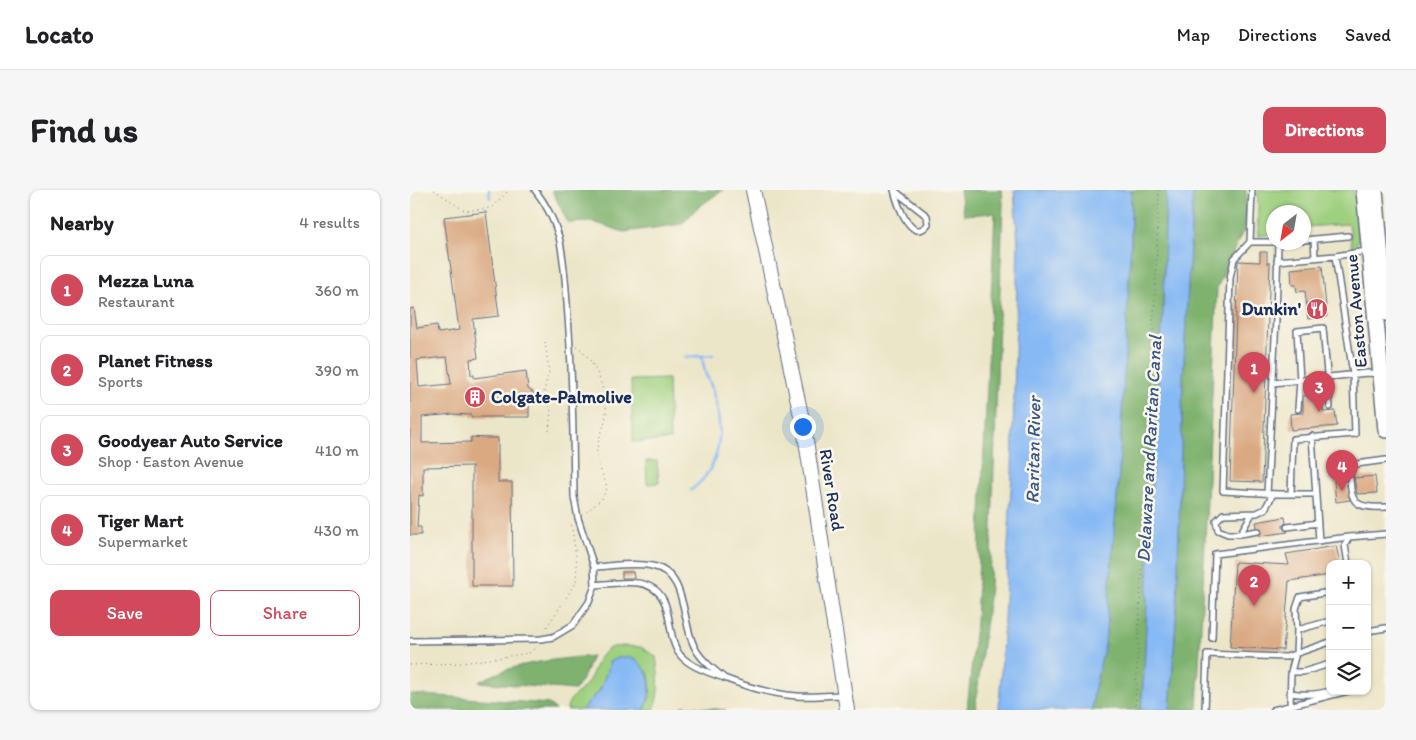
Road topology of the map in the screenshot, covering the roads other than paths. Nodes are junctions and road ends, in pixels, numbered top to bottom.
1 (535, 190) edge
2 (753, 190) edge
3 (1252, 190) edge
4 (1364, 190) edge
5 (1375, 190) edge
6 (1380, 190) edge
7 (895, 191) edge
8 (1348, 236) dead end
9 (1314, 240) joint
10 (1250, 242) junction
11 (1378, 242) edge
12 (1266, 243) edge
13 (1278, 250) edge
14 (1335, 256) junction
15 (1315, 257) junction
16 (1277, 261) junction
17 (1384, 265) edge
18 (1386, 313) edge
19 (1352, 374) junction
20 (1381, 374) junction
21 (1327, 377) junction
22 (1300, 380) junction
23 (1273, 383) junction
24 (1330, 407) dead end
25 (1298, 409) dead end
26 (1386, 430) edge
27 (1312, 436) junction
28 (1386, 460) edge
29 (1270, 494) junction
30 (1290, 494) junction
31 (1316, 494) junction
32 (1386, 507) edge
33 (1252, 514) junction
34 (1318, 523) junction
35 (1287, 527) dead end
36 (1258, 531) dead end
37 (1240, 534) junction
38 (1386, 534) edge
39 (1349, 537) junction
40 (1319, 541) junction
41 (1347, 560) edge
42 (594, 567) junction
43 (595, 585) junction
44 (1326, 593) edge
45 (1326, 622) edge
46 (1386, 628) edge
47 (1297, 630) junction
48 (1371, 630) edge
49 (1212, 638) dead end
50 (410, 641) edge
51 (1326, 643) edge
52 (1296, 653) junction
53 (1326, 665) edge
54 (1290, 672) junction
55 (725, 679) junction
56 (1326, 692) edge
57 (1290, 693) junction
58 (844, 694) junction
59 (1333, 695) edge
60 (1290, 706) junction
61 (847, 710) edge
62 (1205, 710) edge
63 (1273, 710) edge

1 - 42 lane
2 - 58 main road, River Road
3 - 10 lane
4 - 11 main road, Easton Avenue
5 - 11 main road, Easton Avenue
6 - 11 main road
7 - 7 lane
8 - 9 lane
9 - 15 lane
10 - 12 lane
10 - 29 lane
11 - 14 lane
11 - 17 main road, Easton Avenue
11 - 20 main road, Easton Avenue
13 - 16 lane
14 - 15 lane
14 - 19 lane
15 - 16 lane
16 - 23 lane
17 - 18 main road, Easton Avenue
19 - 20 lane
19 - 21 lane
19 - 27 lane
20 - 26 main road, Easton Avenue
21 - 22 lane
21 - 22 lane
21 - 24 lane
22 - 23 lane
22 - 25 lane
23 - 29 lane
27 - 30 lane
27 - 31 lane
28 - 32 lane
29 - 30 lane
29 - 33 lane
30 - 31 lane
31 - 34 lane
33 - 37 lane
33 - 37 lane
34 - 35 lane
34 - 40 lane
36 - 37 lane
38 - 39 lane
39 - 40 lane
39 - 41 lane
40 - 49 lane
42 - 43 lane
42 - 55 lane
43 - 50 lane
43 - 55 lane
44 - 47 lane
45 - 47 lane
46 - 48 lane
47 - 52 lane
51 - 52 lane
52 - 54 lane
52 - 62 lane
53 - 54 lane
54 - 57 lane
55 - 58 lane
56 - 57 lane
57 - 60 lane
58 - 61 main road, River Road
59 - 60 lane
60 - 63 lane

